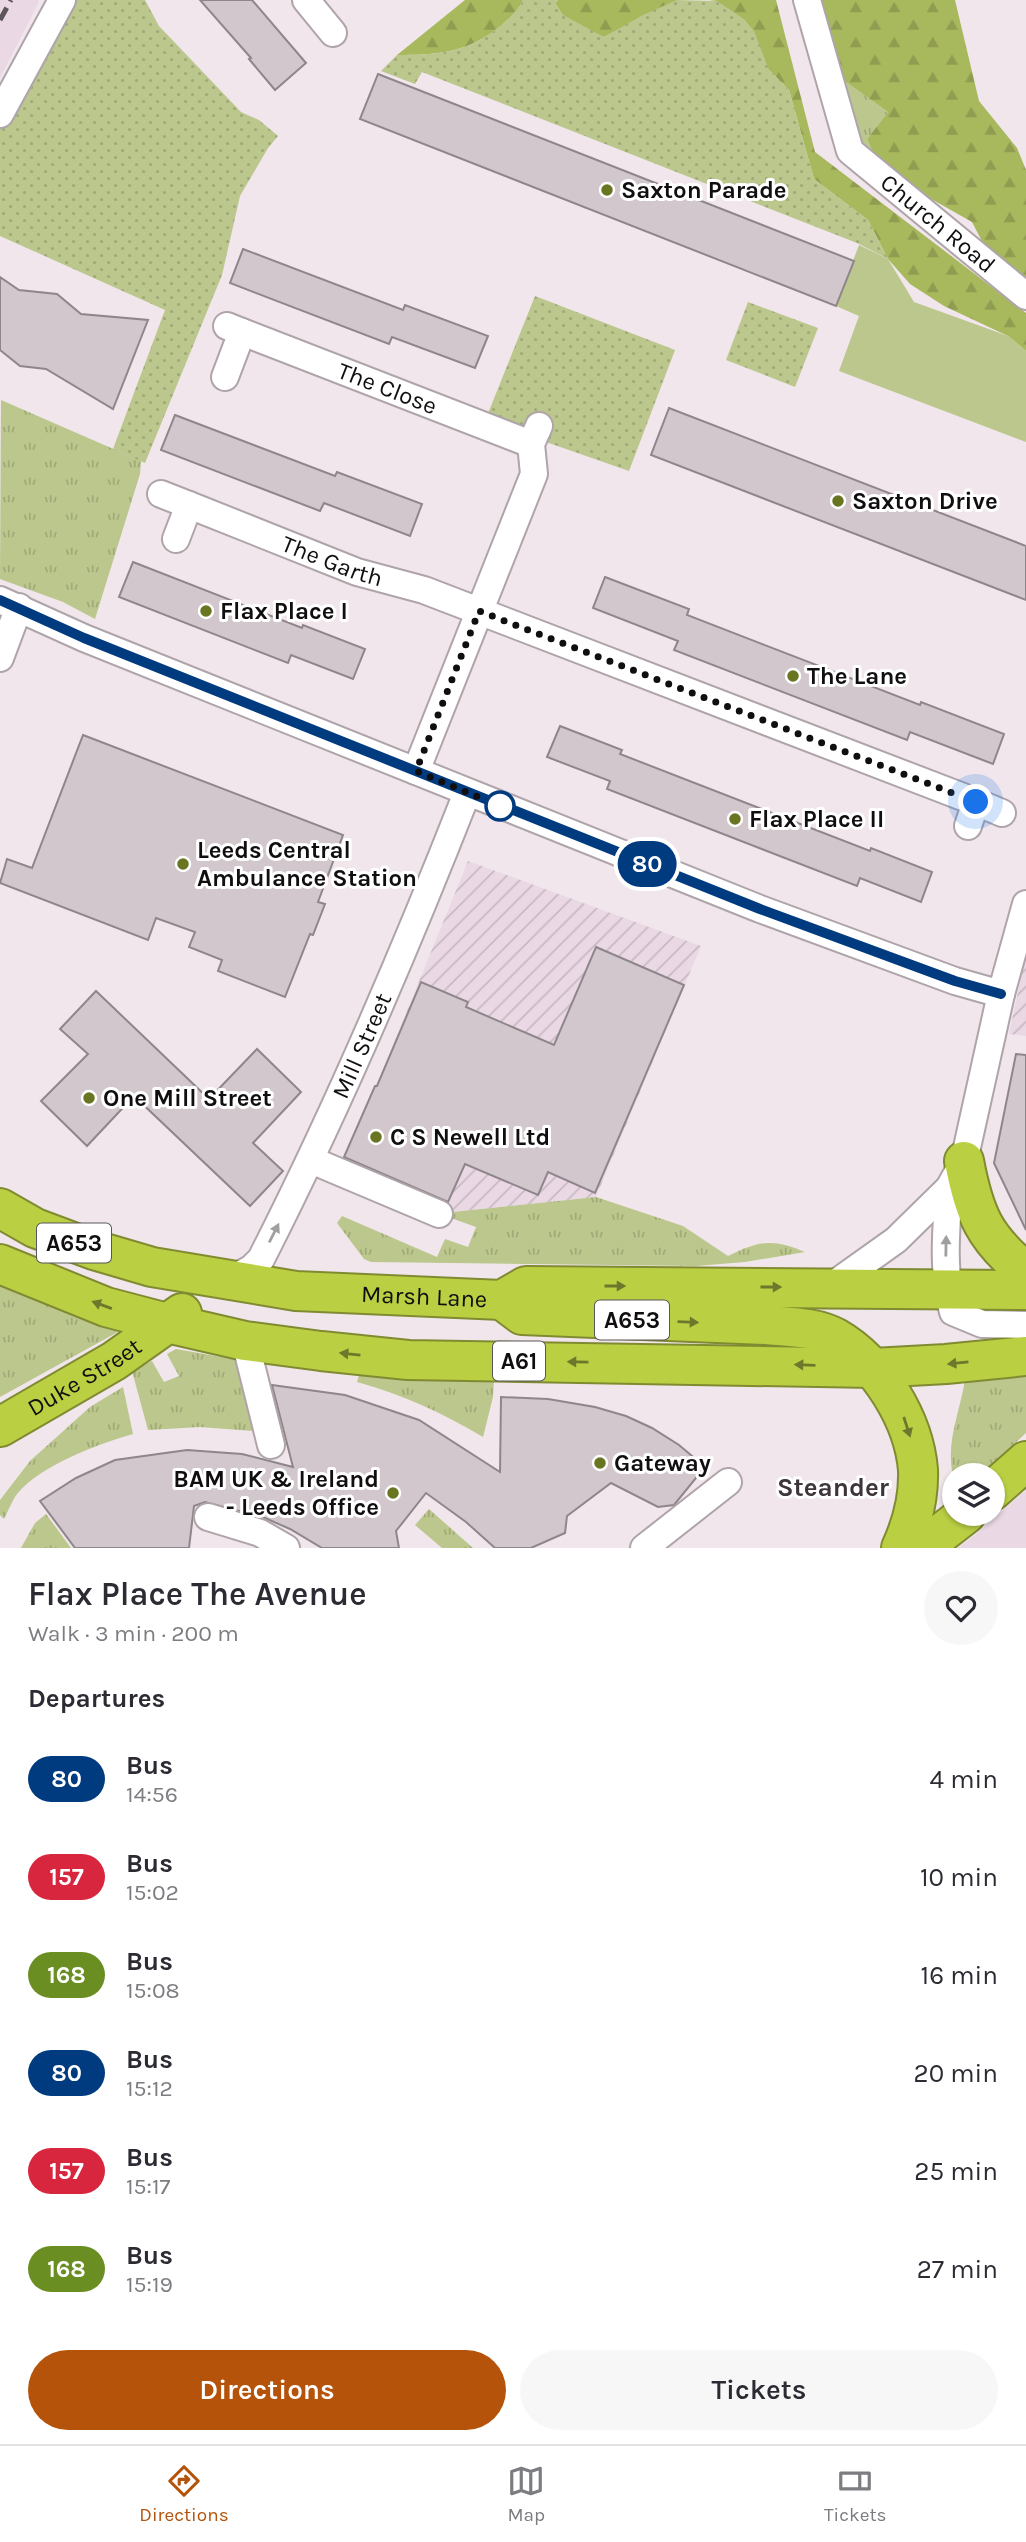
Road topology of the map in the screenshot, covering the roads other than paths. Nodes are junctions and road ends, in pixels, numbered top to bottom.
1 (62, 0) edge
2 (306, 0) edge
3 (807, 0) edge
4 (333, 33) dead end
5 (0, 114) edge
6 (1026, 296) edge
7 (225, 377) dead end
8 (161, 494) dead end
9 (189, 505) junction
10 (176, 539) dead end
11 (9, 604) edge
12 (479, 611) junction
13 (0, 658) edge
14 (416, 771) junction
15 (467, 793) junction
16 (1002, 813) dead end
17 (1026, 904) edge
18 (1001, 994) junction
19 (310, 1160) junction
20 (956, 1175) junction
21 (0, 1208) edge
22 (439, 1214) dead end
23 (0, 1264) edge
24 (1026, 1272) edge
25 (229, 1281) junction
26 (830, 1287) junction
27 (947, 1289) junction
28 (1026, 1290) edge
29 (502, 1300) junction
30 (167, 1323) junction
31 (1026, 1325) edge
32 (245, 1341) junction
33 (1026, 1356) edge
34 (873, 1368) junction
35 (0, 1427) edge
36 (271, 1445) dead end
37 (1026, 1461) edge
38 (1005, 1480) edge
39 (728, 1482) dead end
40 (208, 1517) dead end
41 (953, 1529) edge
42 (286, 1548) edge
43 (644, 1548) edge
44 (901, 1548) edge
45 (922, 1548) edge

1 - 5 street
2 - 4 street
3 - 6 street, Church Road
7 - 12 street, The Close
8 - 9 street, The Garth
9 - 10 street
9 - 12 street, The Garth
11 - 13 street
11 - 14 street
12 - 14 street
12 - 16 street
14 - 15 street
15 - 18 street
15 - 19 street, Mill Street
17 - 18 street
18 - 20 street
19 - 22 street
25 -> 19 street, Mill Street
20 - 24 highway
20 - 26 street
27 -> 20 street
21 - 25 highway, Marsh Lane / A653
30 -> 23 highway, A61
25 - 29 highway, Marsh Lane
25 - 30 highway, Duke Street
26 - 27 highway, Marsh Lane
29 -> 26 highway, Marsh Lane
27 - 28 highway, Marsh Lane
27 - 31 street
29 -> 34 highway, A653
30 - 32 highway, A61
30 - 35 highway, Duke Street
34 -> 32 highway, A61
32 - 36 street
33 -> 34 highway, A61
34 -> 44 highway, A653
37 - 38 highway
39 - 43 street
40 - 42 street
41 - 45 highway

